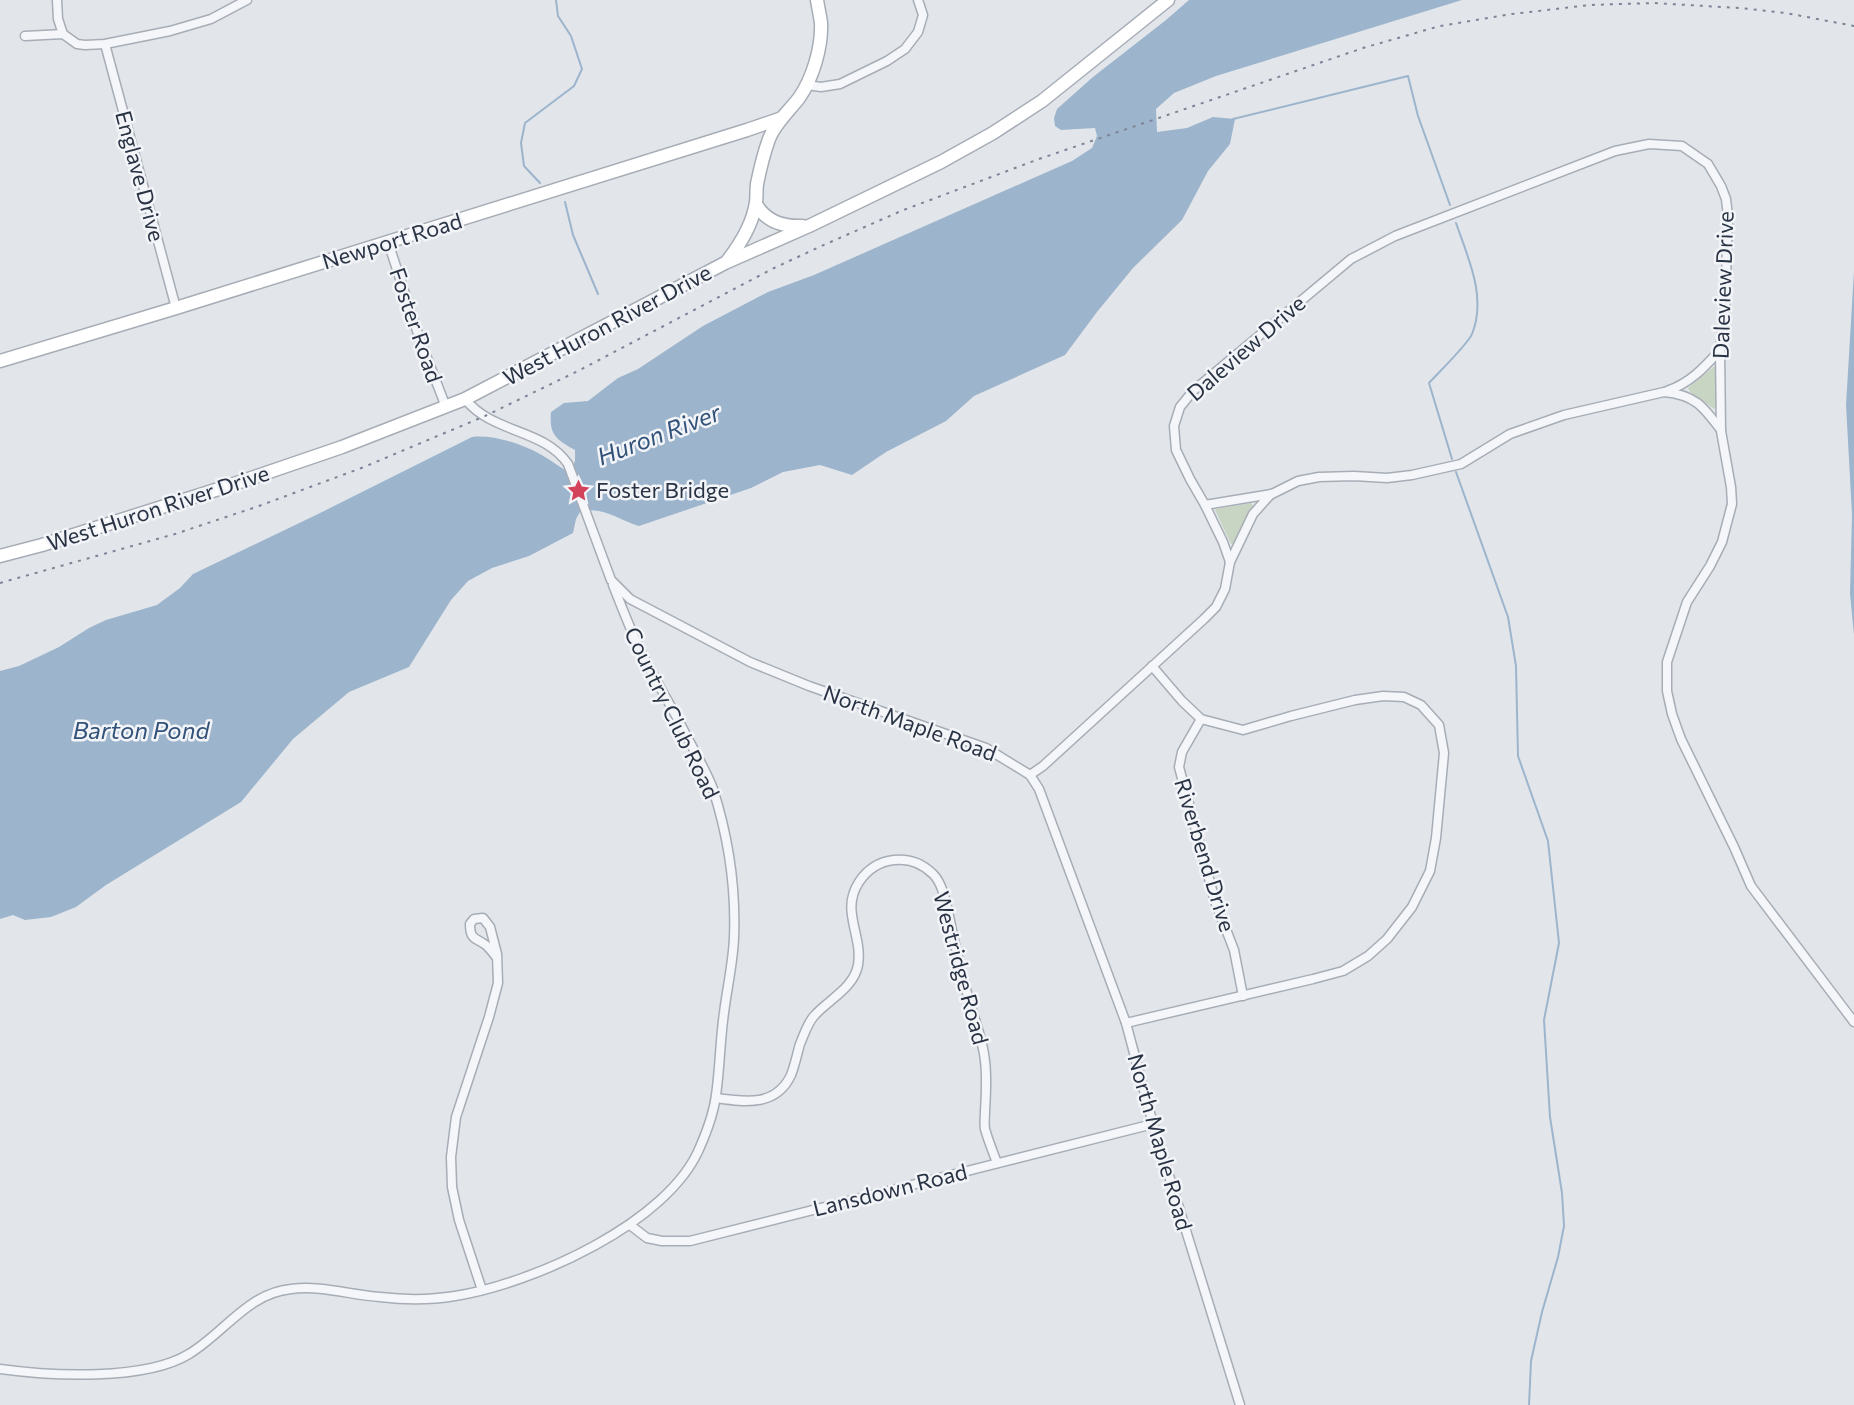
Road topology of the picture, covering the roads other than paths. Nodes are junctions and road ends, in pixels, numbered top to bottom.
1 (57, 0) edge
2 (247, 0) edge
3 (817, 0) edge
4 (918, 0) edge
5 (1168, 0) edge
6 (63, 34) junction
7 (25, 36) dead end
8 (105, 44) junction
9 (807, 85) junction
10 (782, 118) junction
11 (756, 204) junction
12 (809, 226) junction
13 (388, 242) junction
14 (725, 263) junction
15 (176, 308) junction
16 (1720, 350) junction
17 (0, 361) edge
18 (1664, 392) junction
19 (465, 399) junction
20 (446, 407) junction
21 (1721, 431) junction
22 (1272, 494) junction
23 (1205, 505) junction
24 (0, 556) edge
25 (1230, 562) junction
26 (611, 580) junction
27 (1152, 666) junction
28 (1201, 719) junction
29 (1030, 775) junction
30 (497, 958) junction
31 (1243, 996) junction
32 (1854, 1022) edge
33 (1126, 1023) junction
34 (716, 1098) junction
35 (1153, 1124) junction
36 (997, 1163) junction
37 (630, 1225) junction
38 (482, 1290) junction
39 (0, 1369) edge
40 (1240, 1405) edge

1 - 6 street
2 - 8 street
3 - 9 street
4 - 9 street
5 - 12 street, West Huron River Drive
6 - 7 street
6 - 8 street
8 - 15 street, Englave Drive
9 - 10 street
10 - 11 street
10 - 13 street, Newport Road
11 - 12 street
11 - 14 street
12 - 14 street, West Huron River Drive
13 - 15 street, Newport Road
13 - 20 street, Foster Road
14 - 19 street, West Huron River Drive
15 - 17 street, Newport Road
16 - 18 street
16 - 21 street, Daleview Drive
16 - 23 street, Daleview Drive
18 - 21 street
18 - 22 street
19 - 20 street, West Huron River Drive
19 - 26 street, North Maple Road
20 - 24 street, West Huron River Drive
21 - 32 street, Daleview Drive
22 - 23 street
22 - 25 street
23 - 25 street, Daleview Drive
25 - 27 street
26 - 29 street, North Maple Road
26 - 34 street, Country Club Road
27 - 28 street
27 - 29 street
28 - 31 street, Riverbend Drive
28 - 31 street
29 - 33 street, North Maple Road
30 - 30 street
30 - 38 street
31 - 33 street
33 - 35 street, North Maple Road
34 - 36 street, Westridge Road
34 - 37 street, Country Club Road
35 - 36 street, Lansdown Road
35 - 40 street, North Maple Road
36 - 37 street, Lansdown Road
37 - 38 street, Country Club Road
38 - 39 street, Country Club Road

